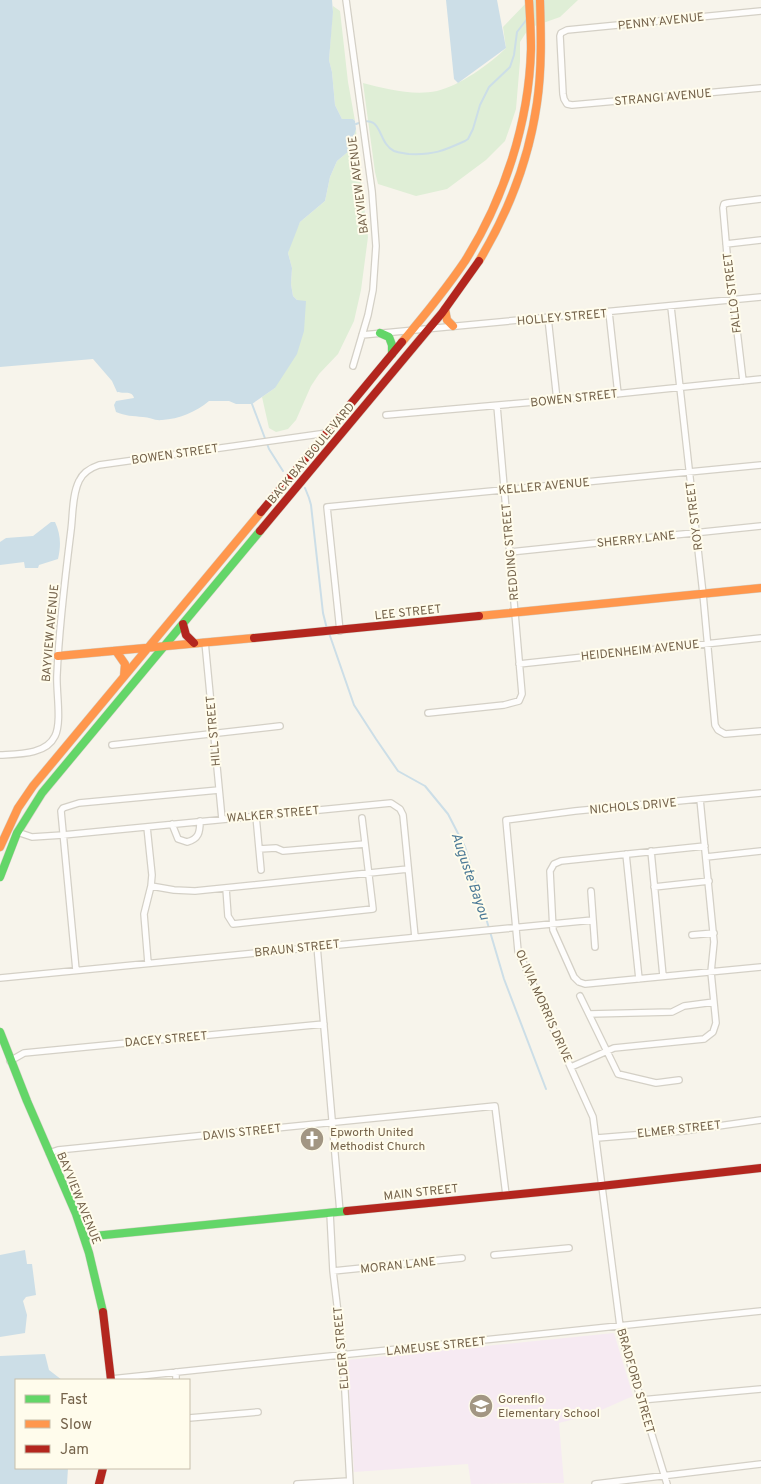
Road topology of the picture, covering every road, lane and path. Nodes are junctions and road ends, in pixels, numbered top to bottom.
1 (346, 0) edge
2 (529, 0) edge
3 (540, 0) edge
4 (761, 11) edge
5 (761, 88) edge
6 (566, 103) joint
7 (761, 199) edge
8 (761, 240) edge
9 (726, 244) junction
10 (761, 297) edge
11 (732, 300) junction
12 (671, 307) junction
13 (445, 309) junction
14 (609, 312) junction
15 (548, 318) junction
16 (453, 326) junction
17 (429, 328) junction
18 (413, 329) junction
19 (380, 333) junction
20 (362, 335) junction
21 (392, 355) junction
22 (353, 366) dead end
23 (761, 380) edge
24 (742, 382) junction
25 (680, 388) junction
26 (618, 394) junction
27 (557, 400) junction
28 (497, 406) junction
29 (386, 415) dead end
30 (327, 433) junction
31 (761, 465) edge
32 (689, 472) junction
33 (84, 473) joint
34 (504, 490) junction
35 (761, 526) edge
36 (696, 533) junction
37 (510, 552) junction
38 (761, 588) edge
39 (703, 594) junction
40 (516, 612) junction
41 (183, 624) junction
42 (337, 631) junction
43 (761, 638) edge
44 (205, 642) junction
45 (194, 643) junction
46 (708, 643) junction
47 (164, 646) junction
48 (147, 648) junction
49 (116, 651) junction
50 (58, 656) junction
51 (519, 664) junction
52 (124, 676) junction
53 (428, 713) dead end
54 (280, 726) dead end
55 (761, 731) edge
56 (213, 734) junction
57 (112, 745) dead end
58 (0, 755) edge
59 (219, 790) junction
60 (761, 793) edge
61 (700, 799) junction
62 (256, 816) junction
63 (362, 818) dead end
64 (222, 819) junction
65 (506, 820) joint
66 (200, 821) junction
67 (172, 824) junction
68 (147, 826) junction
69 (17, 832) junction
70 (63, 835) junction
71 (365, 844) junction
72 (705, 846) junction
73 (0, 847) edge
74 (259, 848) junction
75 (650, 851) junction
76 (761, 851) edge
77 (626, 854) junction
78 (706, 856) junction
79 (408, 869) junction
80 (262, 870) dead end
81 (369, 873) junction
82 (0, 877) edge
83 (709, 881) junction
84 (151, 886) junction
85 (654, 887) junction
86 (226, 888) junction
87 (591, 891) dead end
88 (594, 920) junction
89 (553, 924) junction
90 (515, 928) junction
91 (714, 933) junction
92 (692, 935) dead end
93 (415, 937) junction
94 (317, 946) junction
95 (595, 946) dead end
96 (148, 963) junction
97 (761, 967) edge
98 (76, 970) junction
99 (711, 972) junction
100 (663, 976) junction
101 (0, 978) edge
102 (639, 978) junction
103 (580, 996) dead end
104 (714, 1002) junction
105 (589, 1014) junction
106 (324, 1024) junction
107 (0, 1032) edge
108 (607, 1050) junction
109 (10, 1061) junction
110 (571, 1067) junction
111 (679, 1080) dead end
112 (761, 1120) edge
113 (332, 1122) junction
114 (597, 1138) junction
115 (49, 1153) junction
116 (761, 1168) edge
117 (602, 1186) junction
118 (506, 1195) junction
119 (340, 1212) junction
120 (330, 1213) junction
121 (84, 1237) junction
122 (570, 1248) dead end
123 (494, 1255) dead end
124 (462, 1258) dead end
125 (333, 1271) junction
126 (761, 1311) edge
127 (620, 1326) junction
128 (343, 1355) junction
129 (176, 1372) junction
130 (111, 1379) edge
131 (176, 1379) edge
132 (761, 1389) edge
133 (641, 1400) junction
134 (258, 1412) dead end
135 (190, 1418) edge
136 (761, 1464) edge
137 (103, 1469) edge
138 (664, 1476) junction
139 (350, 1482) edge
140 (99, 1484) edge
141 (297, 1484) edge
142 (595, 1484) edge
143 (667, 1484) edge

1 - 20 street, BAYVIEW AVENUE
2 - 18 main road, BACK BAY BOULEVARD
3 - 13 main road, BACK BAY BOULEVARD
4 - 6 street, PENNY AVENUE
5 - 6 street, STRANGI AVENUE
7 - 9 street, FALLO STREET
8 - 9 street
9 - 11 street, FALLO STREET
10 - 11 street, HOLLEY STREET
11 - 12 street, HOLLEY STREET
11 - 24 street, FALLO STREET
12 - 14 street, HOLLEY STREET
12 - 25 street, ROY STREET
13 - 16 main road
13 - 17 main road, BACK BAY BOULEVARD
14 - 15 street, HOLLEY STREET
14 - 26 street
15 - 16 street, HOLLEY STREET
15 - 27 street
16 - 17 street, HOLLEY STREET
17 - 18 street, HOLLEY STREET
17 - 41 main road, BACK BAY BOULEVARD
18 - 19 street, HOLLEY STREET
18 - 21 main road, BACK BAY BOULEVARD
19 - 20 street, HOLLEY STREET
19 - 21 main road
20 - 22 street, BAYVIEW AVENUE
21 - 30 main road, BACK BAY BOULEVARD
23 - 24 street, BOWEN STREET
24 - 25 street, BOWEN STREET
25 - 26 street, BOWEN STREET
25 - 32 street, ROY STREET
26 - 27 street, BOWEN STREET
27 - 28 street, BOWEN STREET
28 - 29 street, BOWEN STREET
28 - 34 street, REDDING STREET
30 - 33 street, BOWEN STREET
30 - 48 main road, BACK BAY BOULEVARD
31 - 32 street, KELLER AVENUE
32 - 34 street, KELLER AVENUE
32 - 36 street, ROY STREET
33 - 50 street, BAYVIEW AVENUE
34 - 37 street, REDDING STREET
34 - 42 street, KELLER AVENUE
35 - 36 street, SHERRY LANE
36 - 37 street, SHERRY LANE
36 - 39 street, ROY STREET
37 - 40 street, REDDING STREET
38 - 39 main road, LEE STREET
39 - 40 main road, LEE STREET
39 - 46 street, ROY STREET
40 - 42 main road, LEE STREET
40 - 51 street, REDDING STREET
41 - 45 main road
41 - 47 main road, BACK BAY BOULEVARD
42 - 44 main road, LEE STREET
43 - 46 street, HEIDENHEIM AVENUE
44 - 45 main road, LEE STREET
44 - 56 street, HILL STREET
45 - 47 main road, LEE STREET
46 - 51 street, HEIDENHEIM AVENUE
46 - 55 street, ROY STREET
47 - 48 main road, LEE STREET
47 - 69 main road, BACK BAY BOULEVARD
48 - 49 main road, LEE STREET
48 - 52 main road, BACK BAY BOULEVARD
49 - 50 main road, LEE STREET
49 - 52 main road
50 - 58 street, BAYVIEW AVENUE
51 - 53 street, REDDING STREET
52 - 73 main road, BACK BAY BOULEVARD
54 - 56 street
56 - 57 street
56 - 59 street, HILL STREET
59 - 64 street, HILL STREET
59 - 70 street
60 - 61 street, NICHOLS DRIVE
61 - 65 street, NICHOLS DRIVE
61 - 72 street
62 - 64 street, WALKER STREET
62 - 74 street
62 - 79 street, WALKER STREET
63 - 71 street
64 - 66 street, WALKER STREET
65 - 90 street, OLIVIA MORRIS DRIVE
66 - 67 street, WALKER STREET
66 - 67 street
67 - 68 street, WALKER STREET
68 - 70 street, WALKER STREET
68 - 84 street
69 - 70 street, WALKER STREET
69 - 82 main road, BACK BAY BOULEVARD
70 - 98 street
71 - 74 street
71 - 81 street
72 - 75 street
72 - 78 street
74 - 80 street
75 - 77 street
75 - 85 street
76 - 78 street
77 - 89 street
77 - 102 street
78 - 83 street
79 - 81 street
79 - 93 street, WALKER STREET
81 - 86 street
81 - 86 street
83 - 85 street
83 - 91 street
84 - 86 street
84 - 96 street
85 - 100 street
87 - 88 street
88 - 89 street, BRAUN STREET
88 - 95 street
89 - 90 street, BRAUN STREET
89 - 102 street
90 - 93 street, BRAUN STREET
90 - 110 street, OLIVIA MORRIS DRIVE
91 - 92 street
91 - 99 street
93 - 94 street, BRAUN STREET
94 - 96 street, BRAUN STREET
94 - 106 street
96 - 98 street, BRAUN STREET
97 - 99 street
98 - 101 street, BRAUN STREET
99 - 100 street
99 - 104 street
100 - 102 street
103 - 105 street
104 - 105 street
104 - 108 street
105 - 108 street
106 - 109 street, DACEY STREET
106 - 113 street
107 - 109 main road, BAYVIEW AVENUE
108 - 110 street
108 - 111 street
109 - 115 main road, BAYVIEW AVENUE
110 - 114 street, OLIVIA MORRIS DRIVE
112 - 114 street, ELMER STREET
113 - 115 street, DAVIS STREET
113 - 118 street, DAVIS STREET
113 - 119 street
114 - 117 street, OLIVIA MORRIS DRIVE
115 - 121 main road, BAYVIEW AVENUE
116 - 117 main road, MAIN STREET
117 - 118 main road, MAIN STREET
117 - 127 street, BRADFORD STREET
118 - 119 main road, MAIN STREET
119 - 120 main road, MAIN STREET
120 - 121 main road, MAIN STREET
120 - 125 street, ELDER STREET
121 - 130 main road, BAYVIEW AVENUE
122 - 123 street
124 - 125 street, MORAN LANE
125 - 128 street, ELDER STREET
126 - 127 street, LAMEUSE STREET
127 - 128 street, LAMEUSE STREET
127 - 133 street, BRADFORD STREET
128 - 129 street, LAMEUSE STREET
128 - 139 street, ELDER STREET
129 - 130 street, LAMEUSE STREET
129 - 131 street
132 - 133 street
133 - 138 street, BRADFORD STREET
134 - 135 street
136 - 138 street
137 - 140 main road
138 - 142 street
138 - 143 street, BRADFORD STREET
139 - 141 street

